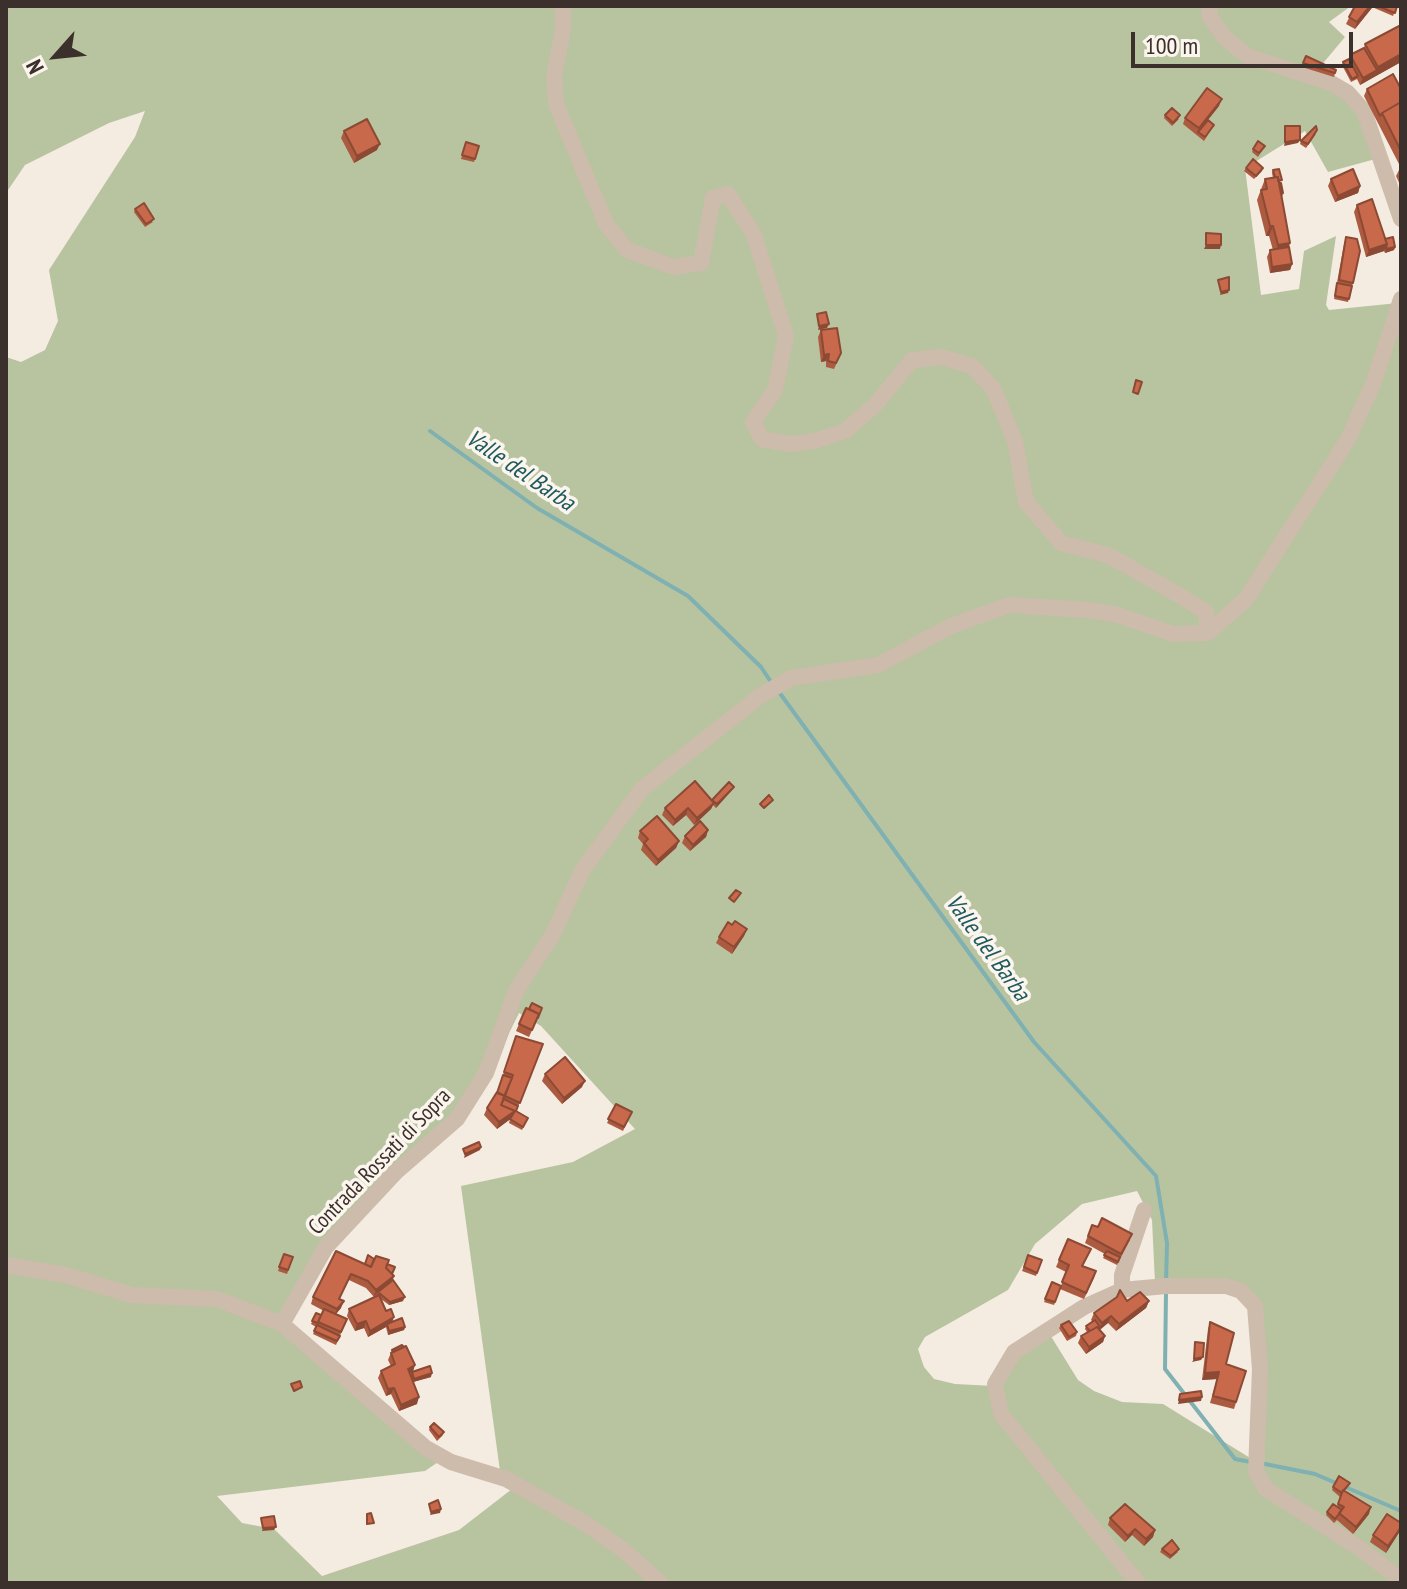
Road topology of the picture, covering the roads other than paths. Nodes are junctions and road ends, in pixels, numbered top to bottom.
1 (563, 6) edge
2 (1209, 6) edge
3 (1401, 219) edge
4 (1401, 299) edge
5 (1208, 633) junction
6 (1144, 1210) dead end
7 (6, 1265) edge
8 (1122, 1290) junction
9 (282, 1324) junction
10 (1401, 1580) edge
11 (660, 1583) edge
12 (1138, 1583) edge

1 - 5 street
2 - 3 street
4 - 5 street
5 - 9 street, Contrada Rossati di Sopra
6 - 8 street
7 - 9 street
8 - 10 street
8 - 12 street
9 - 11 street

